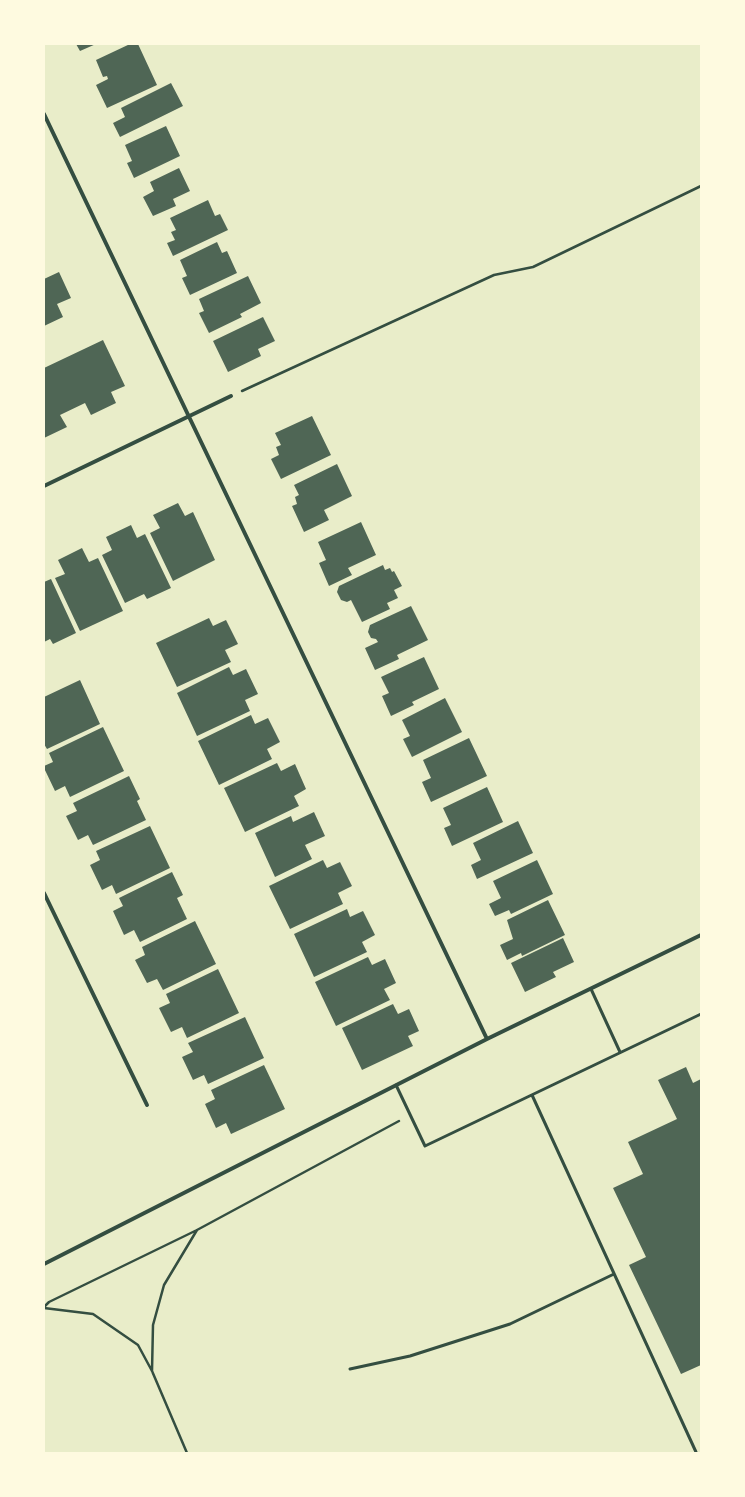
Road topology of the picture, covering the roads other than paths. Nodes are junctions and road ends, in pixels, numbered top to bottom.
1 (44, 114) edge
2 (231, 396) road end
3 (189, 416) junction
4 (44, 486) edge
5 (44, 894) edge
6 (701, 935) edge
7 (591, 989) junction
8 (701, 1014) edge
9 (487, 1039) junction
10 (620, 1052) junction
11 (396, 1085) junction
12 (532, 1095) junction
13 (147, 1105) dead end
14 (44, 1264) edge
15 (614, 1274) junction
16 (350, 1369) dead end
17 (695, 1453) edge

1 - 3 street
2 - 3 street
3 - 4 street
3 - 9 street
5 - 13 street
6 - 7 street
7 - 9 street
7 - 10 lane
8 - 10 lane
9 - 11 street
10 - 12 lane
11 - 12 lane
11 - 14 street
12 - 15 lane
15 - 16 lane
15 - 17 lane

